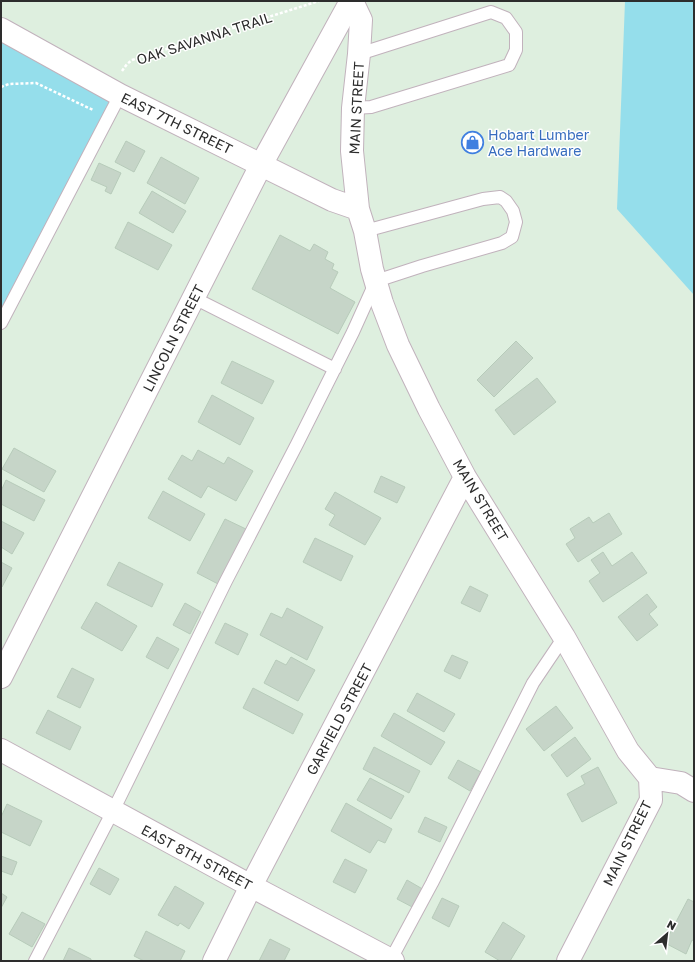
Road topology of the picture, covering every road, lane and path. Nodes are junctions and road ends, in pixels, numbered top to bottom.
1 (320, 1) edge
2 (352, 1) edge
3 (1, 29) edge
4 (359, 54) junction
5 (1, 87) edge
6 (116, 92) junction
7 (353, 108) junction
8 (262, 165) junction
9 (358, 209) junction
10 (365, 231) junction
11 (376, 281) junction
12 (194, 298) junction
13 (1, 323) edge
14 (335, 369) junction
15 (465, 477) junction
16 (564, 637) junction
17 (1, 677) edge
18 (1, 750) edge
19 (650, 778) junction
20 (694, 791) edge
21 (113, 811) junction
22 (251, 886) junction
23 (391, 960) edge
24 (35, 961) edge
25 (214, 961) edge
26 (568, 961) edge

1 - 6 path, OAK SAVANNA TRAIL
2 - 4 street, MAIN STREET
2 - 8 street, LINCOLN STREET
3 - 6 street, EAST 7TH STREET
4 - 7 street, MAIN STREET
4 - 7 lane
5 - 6 path, OAK SAVANNA TRAIL
6 - 8 street, EAST 7TH STREET
6 - 13 lane
7 - 9 street, MAIN STREET
8 - 9 street, EAST 7TH STREET
8 - 12 street, LINCOLN STREET
9 - 10 street, MAIN STREET
10 - 11 street, MAIN STREET
10 - 11 lane
11 - 14 lane
11 - 15 street, MAIN STREET
12 - 14 lane
12 - 17 street, LINCOLN STREET
14 - 21 lane
15 - 16 street, MAIN STREET
15 - 22 street, GARFIELD STREET
16 - 19 street, MAIN STREET
16 - 23 lane
18 - 21 street, EAST 8TH STREET
19 - 20 street
19 - 26 street, MAIN STREET
21 - 22 street, EAST 8TH STREET
21 - 24 lane
22 - 23 street, EAST 8TH STREET
22 - 25 street, GARFIELD STREET

